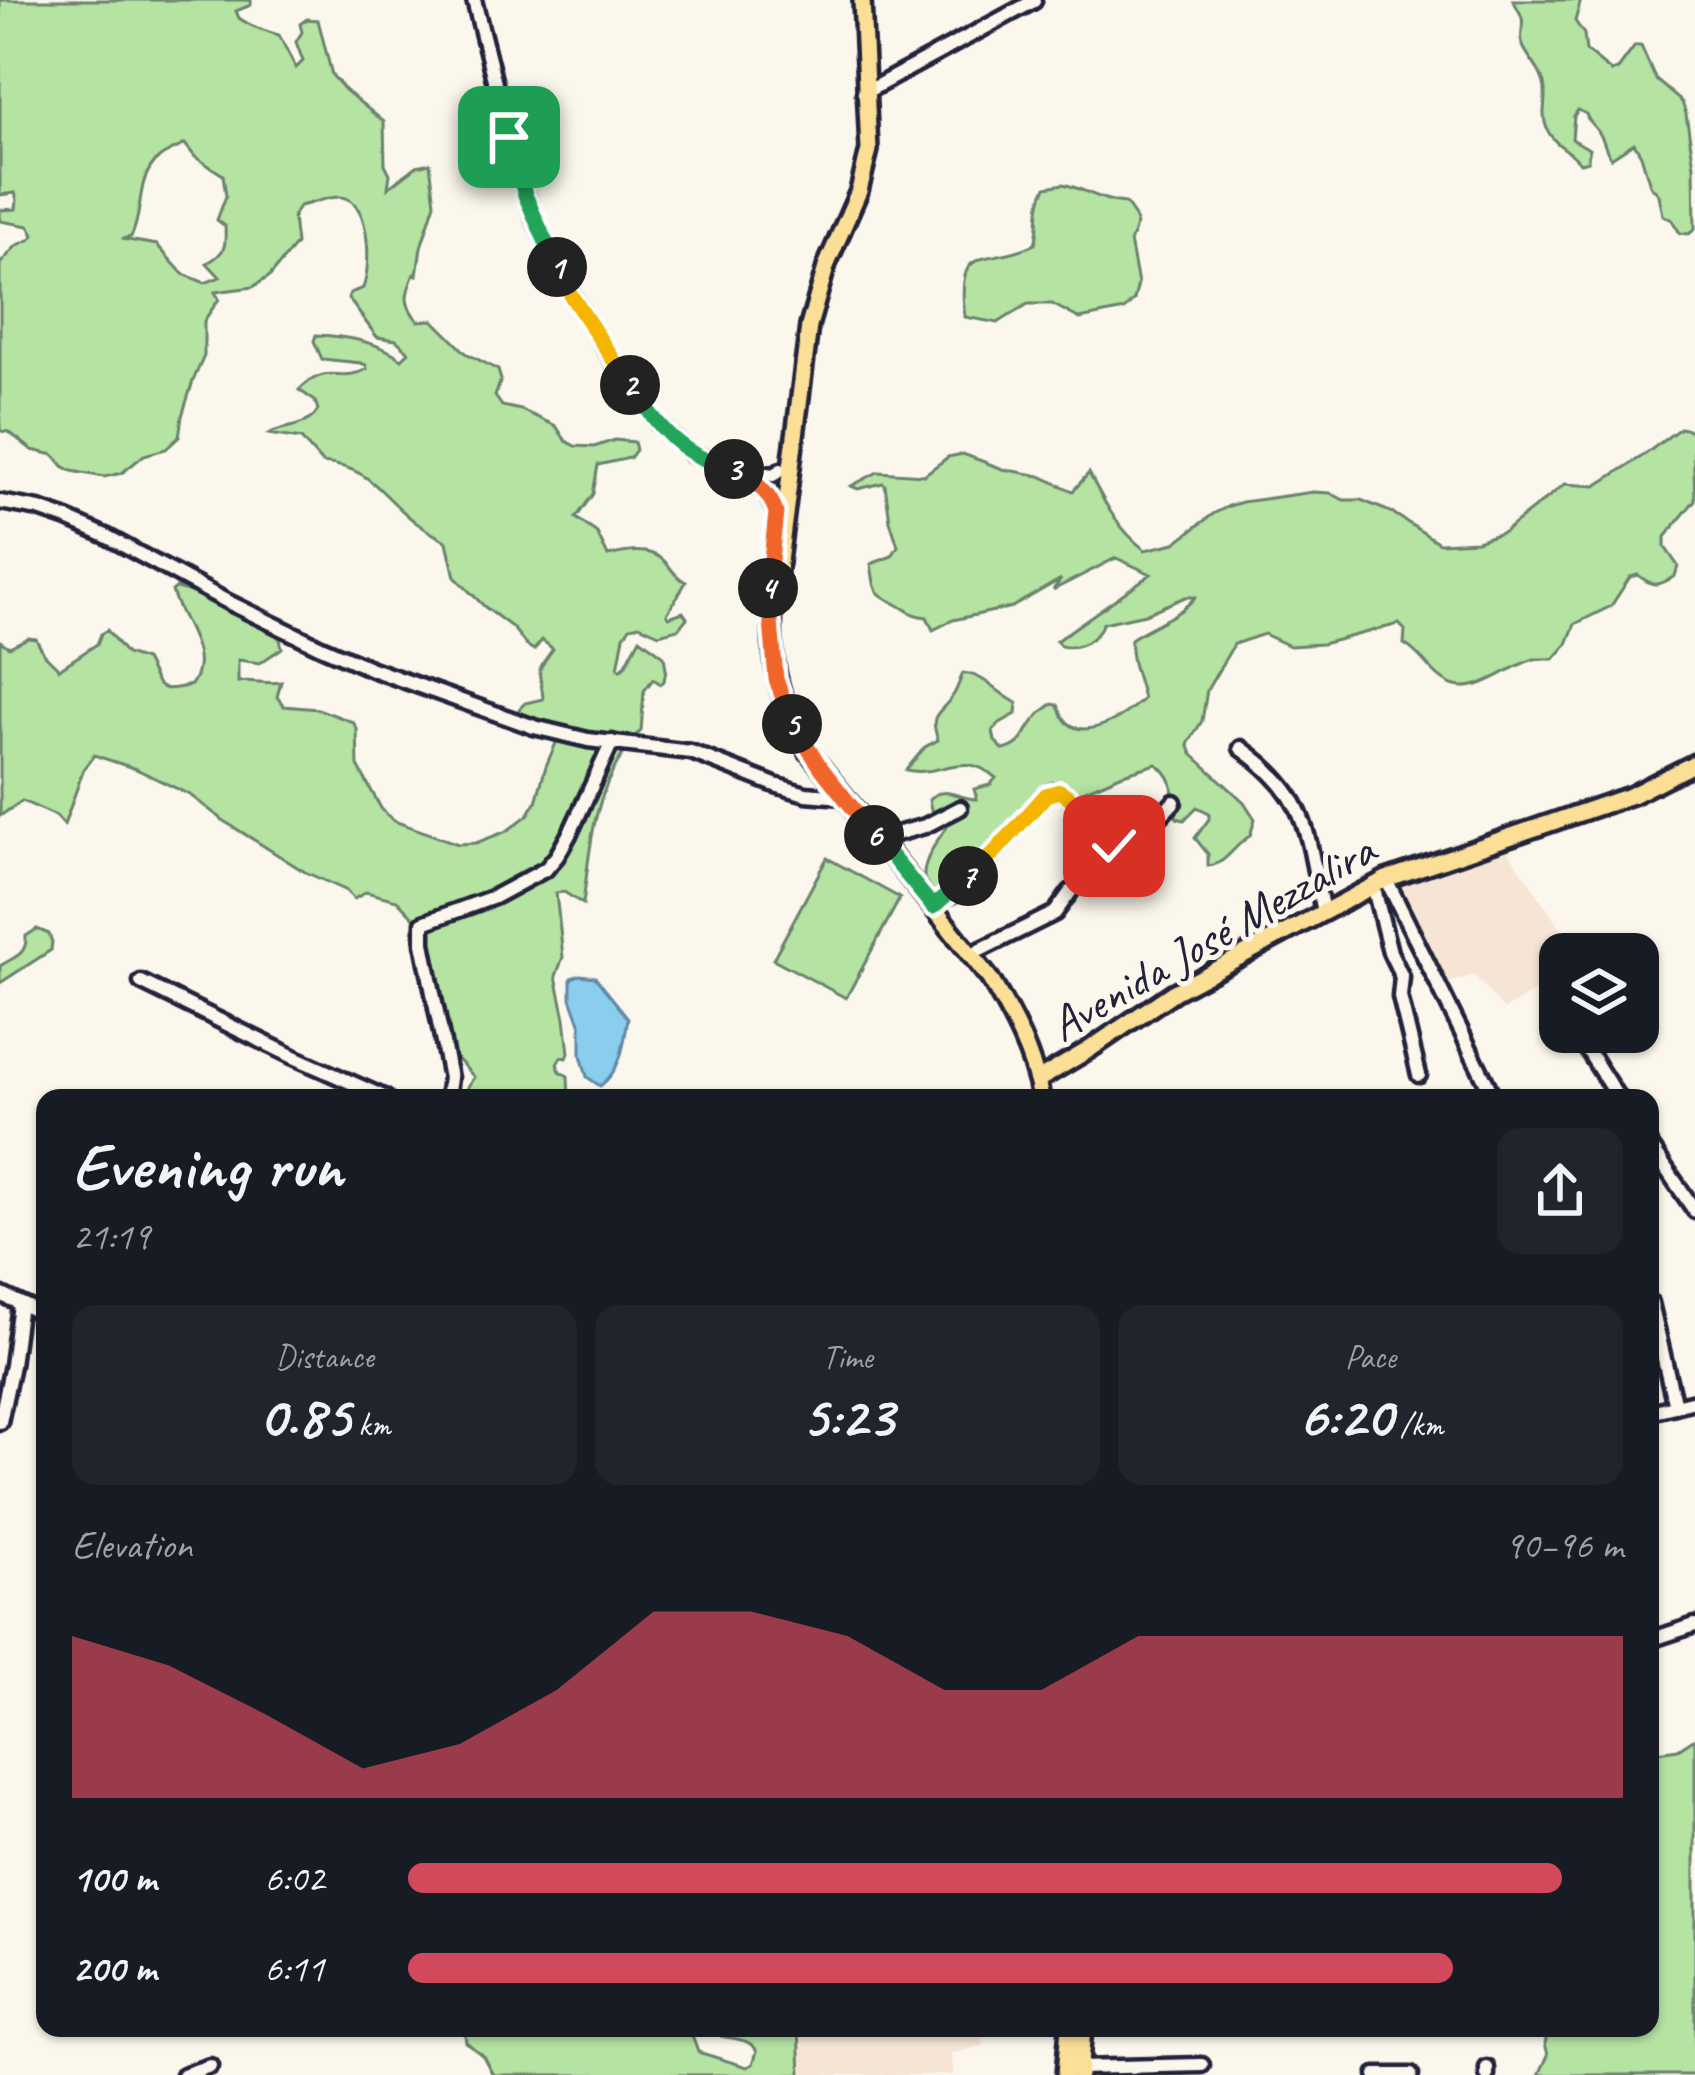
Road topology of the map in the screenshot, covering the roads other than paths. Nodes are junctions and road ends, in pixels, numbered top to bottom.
1 (474, 0) edge
2 (862, 0) edge
3 (1034, 1) edge
4 (865, 93) junction
5 (738, 470) junction
6 (781, 491) junction
7 (0, 502) edge
8 (612, 742) junction
9 (1241, 748) dead end
10 (1695, 763) edge
11 (843, 797) junction
12 (1174, 802) dead end
13 (960, 808) dead end
14 (878, 839) junction
15 (1379, 882) junction
16 (1071, 891) dead end
17 (933, 907) junction
18 (1323, 912) junction
19 (972, 954) junction
20 (141, 982) dead end
21 (1589, 1053) edge
22 (1419, 1076) dead end
23 (1038, 1080) junction
24 (366, 1089) edge
25 (448, 1089) edge
26 (1040, 1089) edge
27 (1489, 1089) edge
28 (1612, 1089) edge
29 (1659, 1158) edge
30 (1695, 1211) edge
31 (0, 1294) edge
32 (20, 1304) junction
33 (36, 1311) edge
34 (1659, 1337) edge
35 (1695, 1402) edge
36 (1675, 1406) junction
37 (1659, 1410) edge
38 (0, 1421) edge
39 (1695, 1625) edge
40 (1659, 1637) edge
41 (1071, 2037) edge
42 (1081, 2037) edge
43 (1202, 2065) dead end
44 (210, 2066) dead end
45 (1074, 2073) edge
46 (183, 2075) edge
47 (1376, 2075) edge
48 (1411, 2075) edge

1 - 5 street
2 - 4 main road
3 - 4 street
4 - 6 main road
5 - 6 street
5 - 6 street
6 - 11 main road
7 - 8 street
8 - 11 street
8 - 25 street
9 - 18 street
10 - 15 main road, Avenida José Mezzalira
11 - 14 main road
12 - 17 street
13 - 14 street
14 - 17 main road
15 - 18 main road, Avenida José Mezzalira
15 - 22 street
15 - 27 street
16 - 19 street
17 - 19 main road
18 - 23 main road, Avenida José Mezzalira
19 - 23 main road
20 - 24 street
21 - 28 street
23 - 26 main road
29 - 30 street
31 - 32 street
32 - 33 street
32 - 38 street
34 - 36 street
35 - 36 street
36 - 37 street
39 - 40 street
41 - 45 main road
42 - 45 main road
43 - 45 street
44 - 46 street
47 - 48 street

